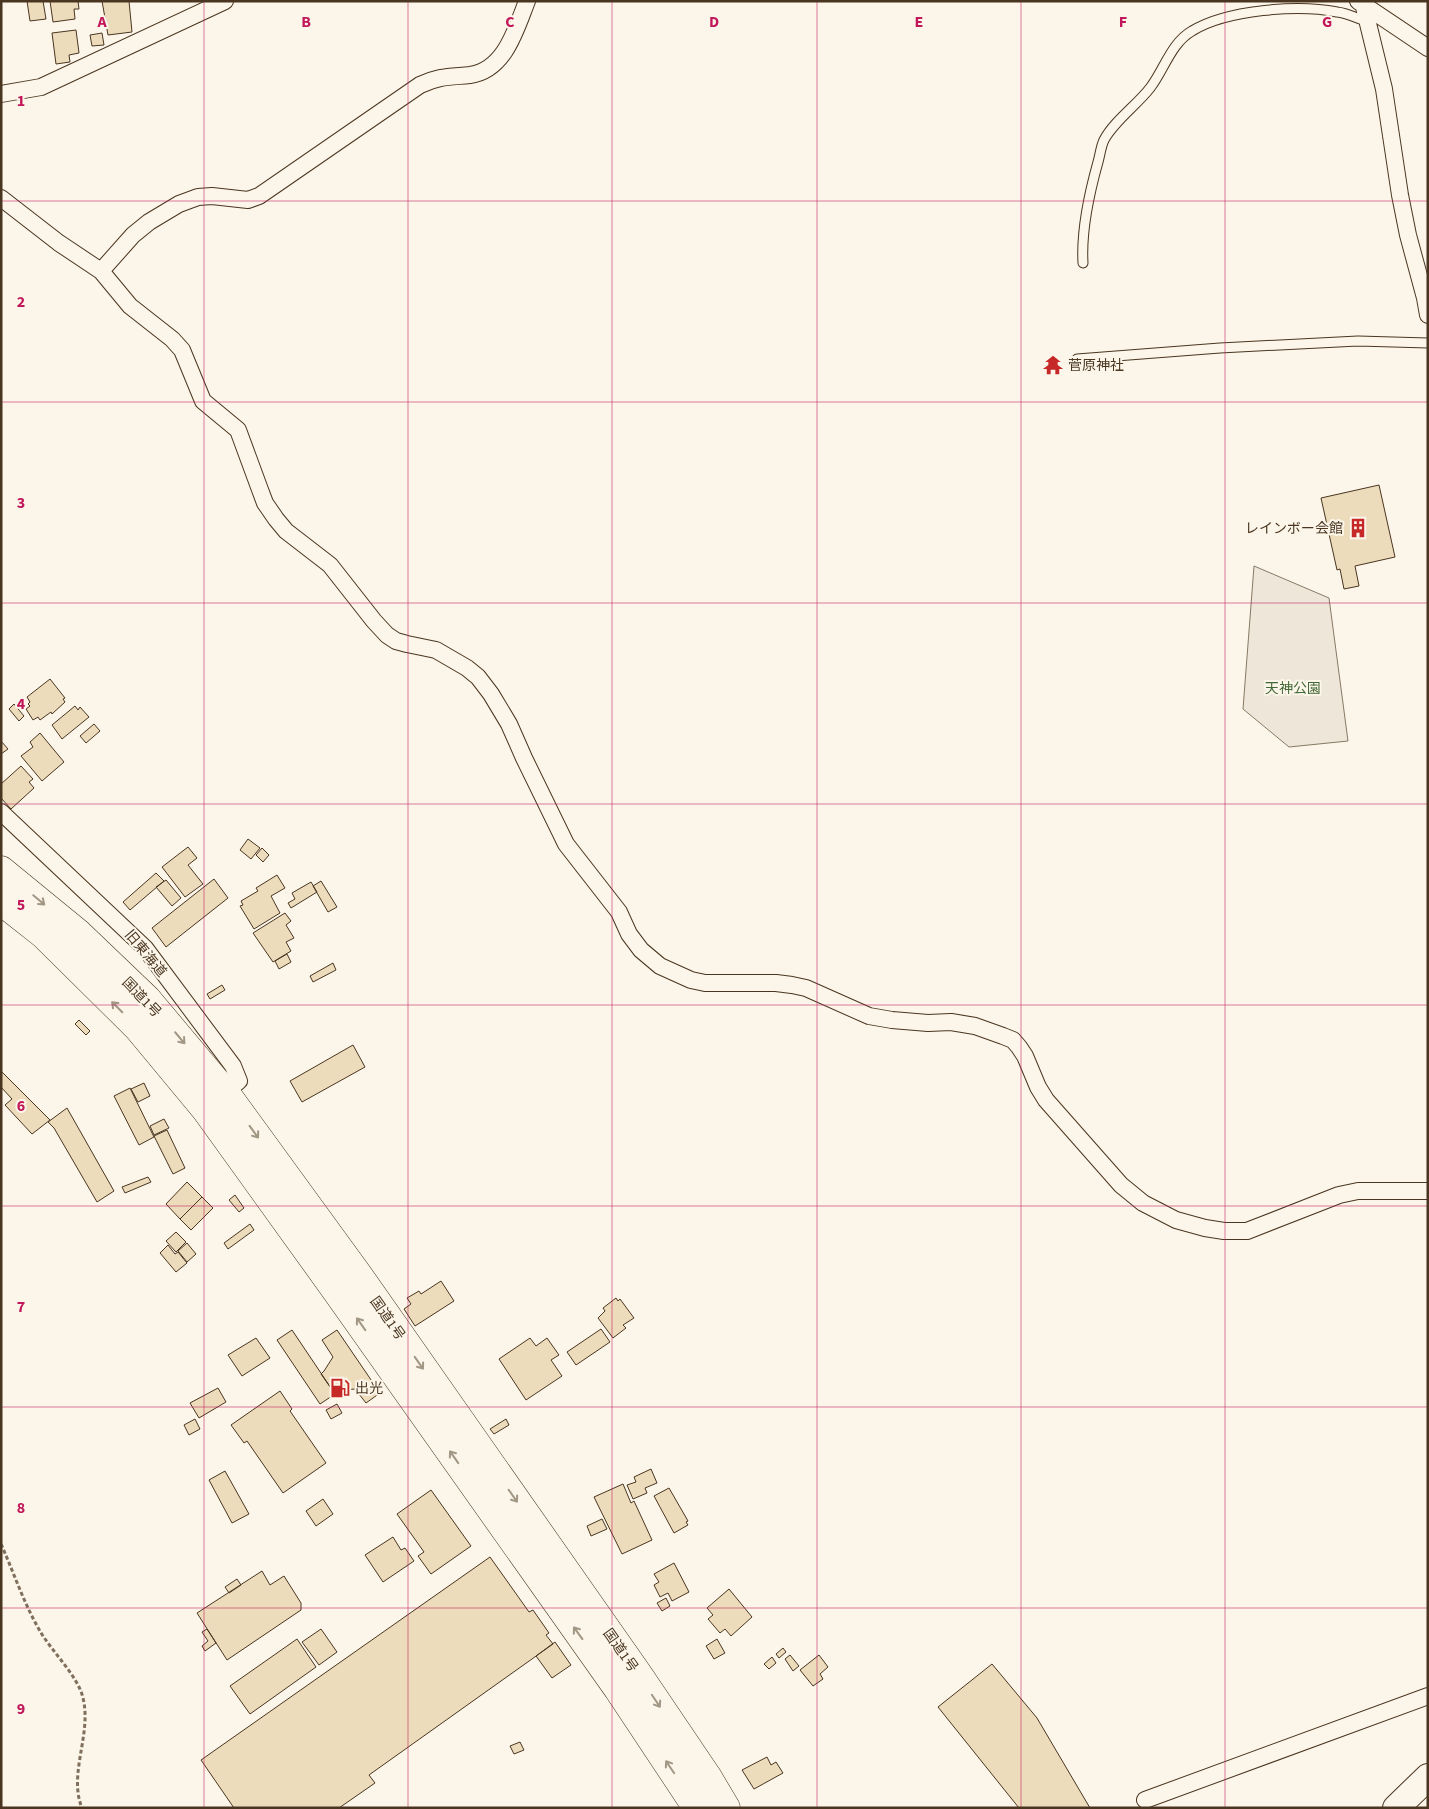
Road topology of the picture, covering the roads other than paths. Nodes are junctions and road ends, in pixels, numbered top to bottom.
1 (225, 1) edge
2 (527, 1) edge
3 (1360, 2) edge
4 (1366, 21) junction
5 (1428, 48) edge
6 (1, 94) edge
7 (1, 198) edge
8 (1083, 263) dead end
9 (101, 270) junction
10 (1428, 315) edge
11 (1428, 343) edge
12 (1078, 359) dead end
13 (1, 812) edge
14 (1, 870) edge
15 (1, 902) edge
16 (215, 1101) junction
17 (1428, 1191) edge
18 (359, 1276) junction
19 (337, 1292) junction
20 (431, 1401) junction
21 (1428, 1696) edge
22 (1428, 1777) edge
23 (696, 1791) edge
24 (1144, 1800) dead end
25 (726, 1808) edge
26 (1396, 1808) edge

1 - 6 street
2 - 9 street
3 - 4 street
3 - 5 street
4 - 8 lane
4 - 10 street
7 - 9 street
9 - 17 street
11 - 12 lane
13 - 16 street, 旧東海道
14 -> 16 highway, 国道1号
16 -> 15 highway, 国道1号
16 -> 18 highway, 国道1号
16 - 19 highway, 国道1号
18 - 19 highway
18 -> 20 highway, 国道1号
20 -> 19 highway, 国道1号
20 - 23 highway, 国道1号
21 - 24 street
22 - 26 main road
23 - 25 highway, 国道1号

